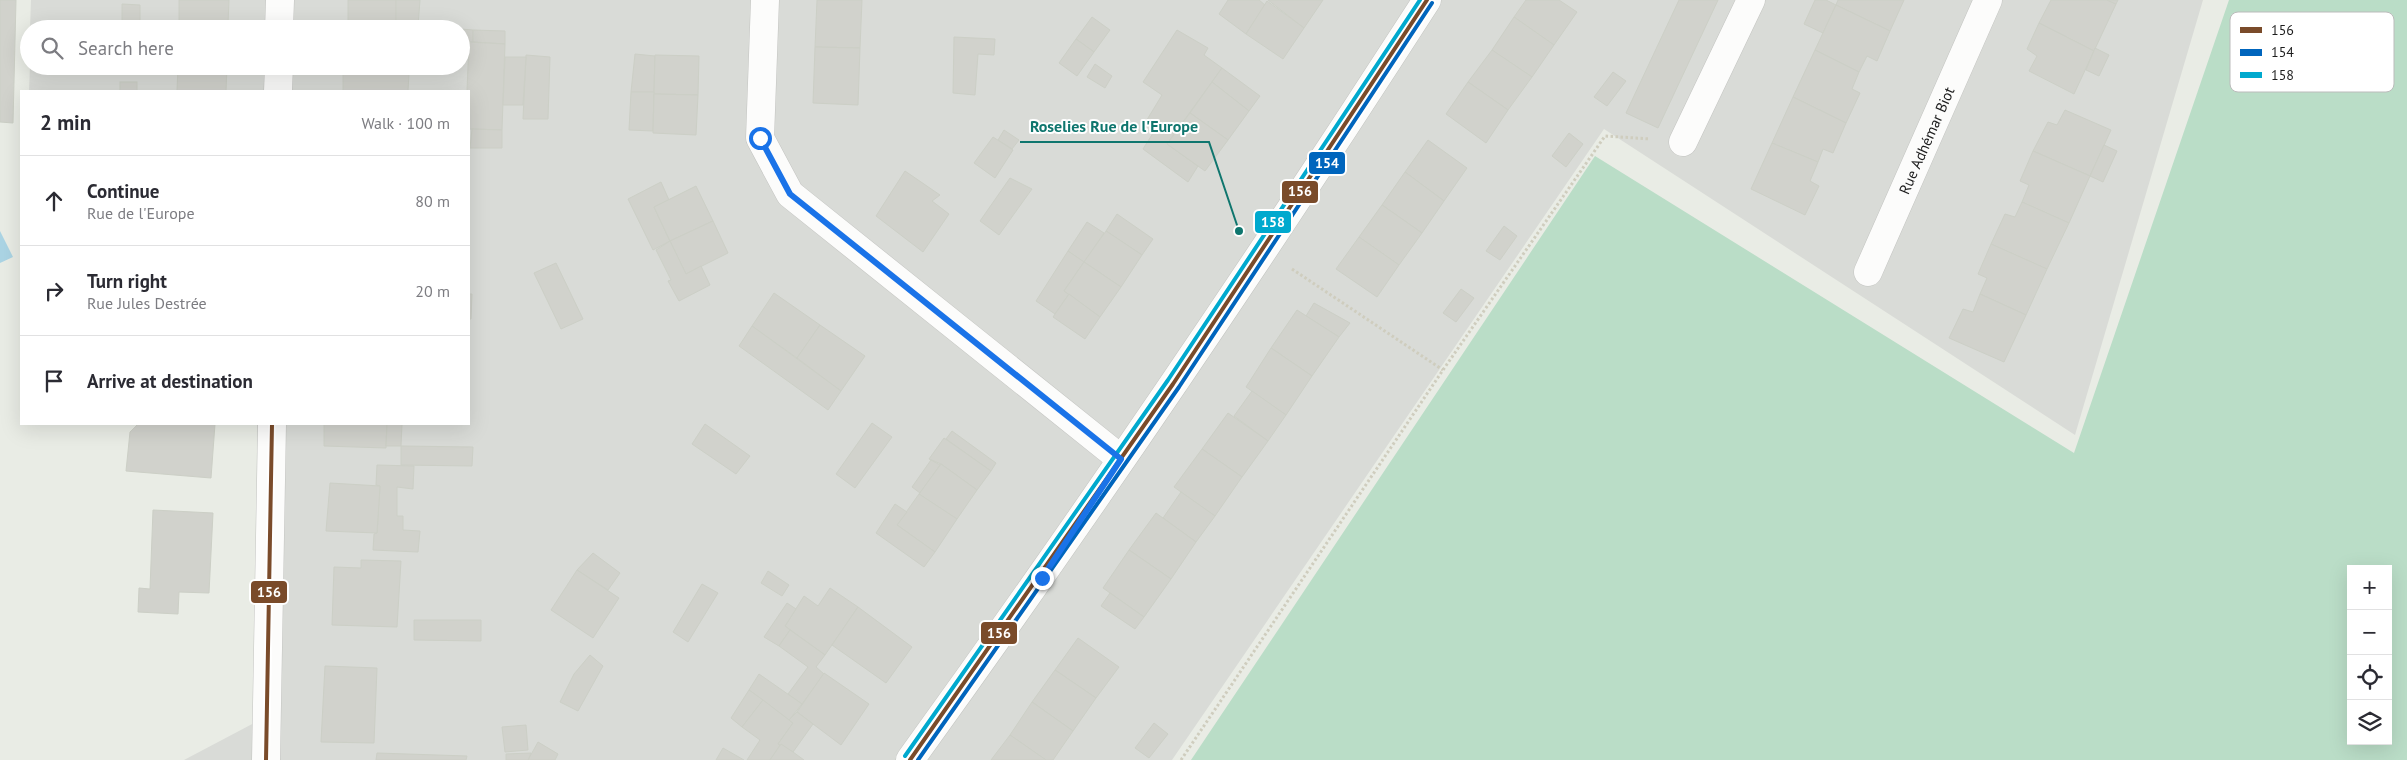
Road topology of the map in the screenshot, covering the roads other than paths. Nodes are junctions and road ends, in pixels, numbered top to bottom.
1 (280, 0) edge
2 (765, 0) edge
3 (1427, 0) edge
4 (1751, 0) edge
5 (1979, 3) edge
6 (280, 20) edge
7 (279, 75) edge
8 (278, 90) edge
9 (1683, 142) road end
10 (1868, 272) dead end
11 (272, 425) edge
12 (1121, 459) junction
13 (266, 760) edge
14 (910, 760) edge

1 - 6 street
2 - 12 street
3 - 12 street
4 - 9 street
5 - 10 street, Rue Adhémar Biot
7 - 8 street
11 - 13 street
12 - 14 street

